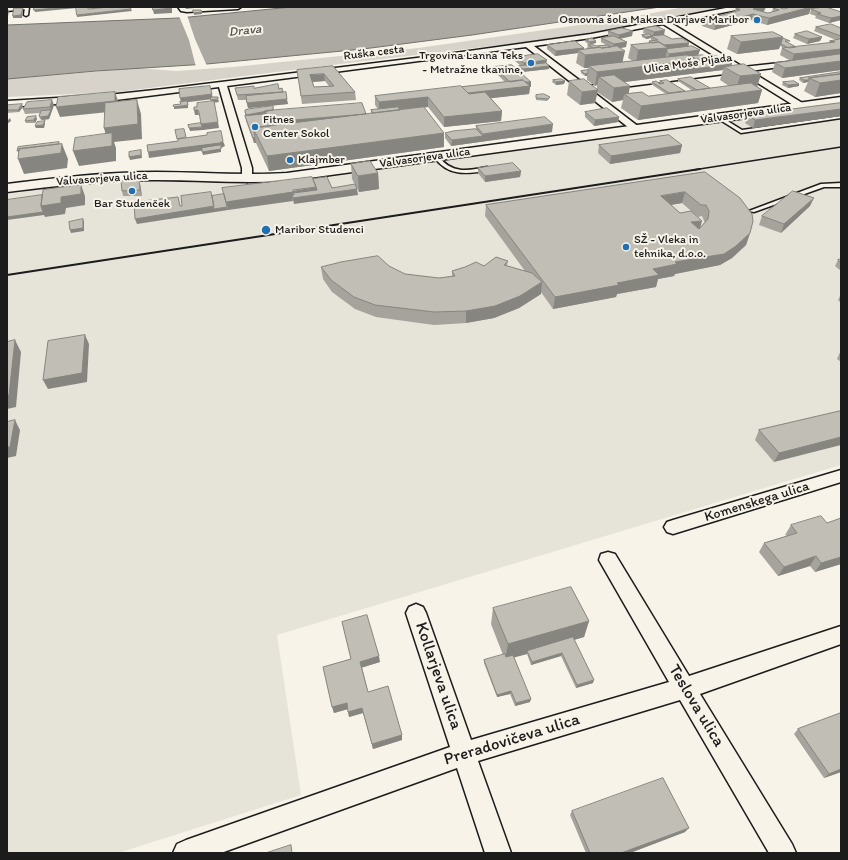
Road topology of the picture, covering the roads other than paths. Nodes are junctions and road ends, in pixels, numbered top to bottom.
1 (26, 7) edge
2 (181, 7) edge
3 (238, 7) edge
4 (741, 7) edge
5 (7, 9) edge
6 (26, 14) dead end
7 (662, 21) junction
8 (527, 44) junction
9 (802, 62) edge
10 (739, 69) junction
11 (222, 84) junction
12 (586, 90) junction
13 (841, 101) edge
14 (7, 104) edge
15 (801, 106) junction
16 (841, 117) edge
17 (719, 118) junction
18 (636, 129) junction
19 (436, 157) junction
20 (494, 168) edge
21 (247, 179) junction
22 (841, 185) edge
23 (7, 188) edge
24 (752, 211) edge
25 (841, 476) edge
26 (673, 527) dead end
27 (608, 560) dead end
28 (416, 613) dead end
29 (841, 635) edge
30 (686, 688) junction
31 (464, 754) junction
32 (201, 850) edge
33 (498, 853) edge
34 (783, 853) edge

1 - 5 street
1 - 6 lane
2 - 3 street
4 - 7 street, Ruška cesta
7 - 8 street, Ruška cesta
7 - 10 street
8 - 11 street, Ruška cesta
8 - 12 street
9 - 10 street, Ulica Moše Pijada
10 - 12 street, Ulica Moše Pijada
10 - 15 street
11 - 14 street, Ruška cesta
11 - 21 street
12 - 18 street
13 - 15 street, Valvasorjeva ulica
15 - 17 street, Valvasorjeva ulica
16 - 17 lane
17 - 18 street, Valvasorjeva ulica
18 - 19 street, Valvasorjeva ulica
19 - 20 lane
19 - 21 street, Valvasorjeva ulica
21 - 23 street, Valvasorjeva ulica
22 - 24 lane
25 - 26 street, Komenskega ulica
27 - 30 street, Teslova ulica
28 - 31 street, Kollarjeva ulica
29 - 30 street, Preradovičeva ulica
30 - 31 street, Preradovičeva ulica
30 - 34 street, Teslova ulica
31 - 32 street, Preradovičeva ulica
31 - 33 street, Kollarjeva ulica

